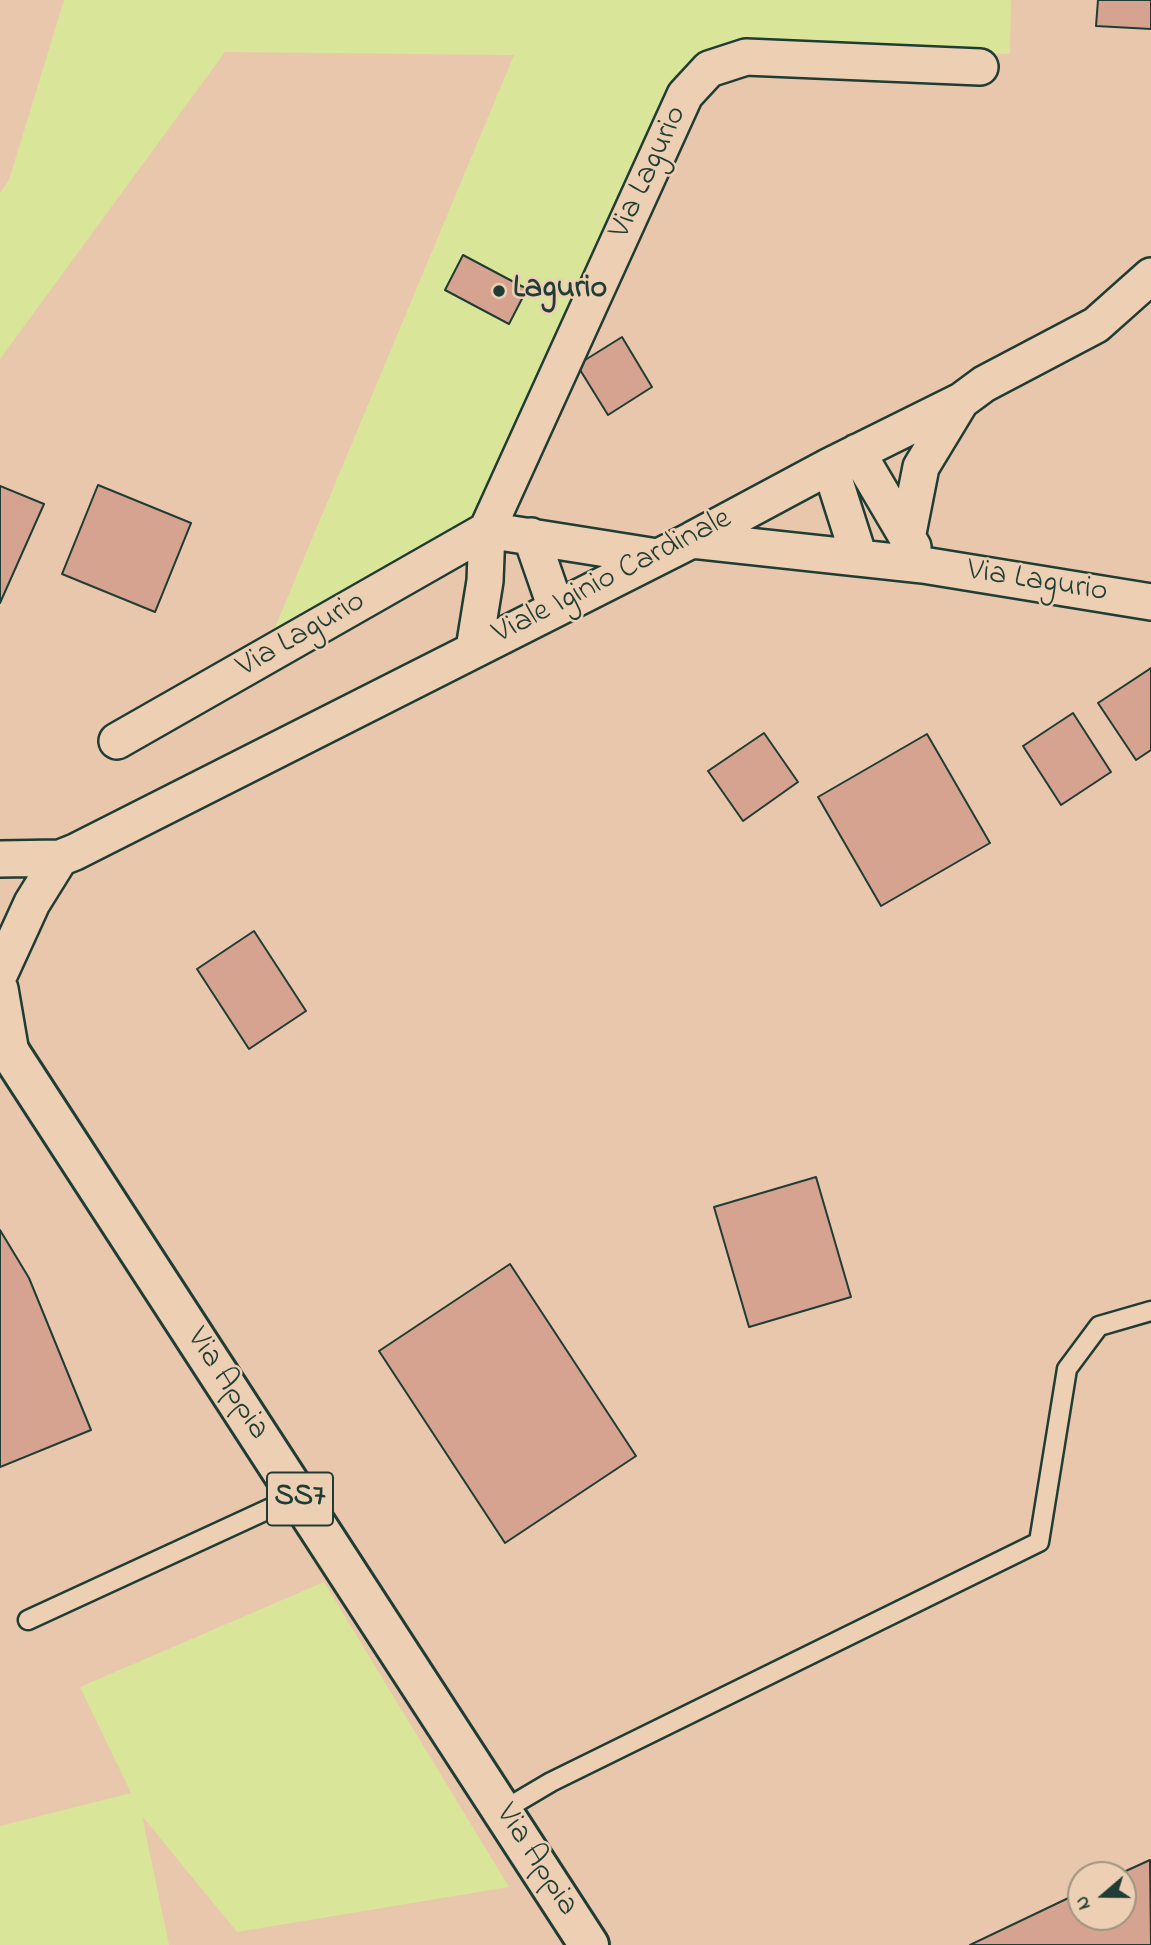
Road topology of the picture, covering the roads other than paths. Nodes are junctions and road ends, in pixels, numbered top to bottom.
1 (980, 67) dead end
2 (1151, 276) edge
3 (961, 401) junction
4 (843, 459) junction
5 (487, 530) junction
6 (531, 536) junction
7 (692, 540) junction
8 (915, 551) junction
9 (657, 557) junction
10 (859, 557) junction
11 (485, 581) junction
12 (1151, 602) edge
13 (543, 614) junction
14 (474, 649) junction
15 (117, 741) dead end
16 (60, 858) junction
17 (0, 859) edge
18 (16, 908) edge
19 (0, 973) edge
20 (0, 989) edge
21 (5, 1045) edge
22 (1151, 1311) edge
23 (297, 1496) junction
24 (28, 1620) dead end
25 (502, 1811) junction
26 (589, 1945) edge

1 - 5 street, Via Lagurio
2 - 3 street, Viale Iginio Cardinale
3 - 4 street, Viale Iginio Cardinale
3 - 8 street
4 - 7 street, Viale Iginio Cardinale
4 - 8 street
4 - 10 street
5 - 6 street
5 - 11 street, Via Lagurio
5 - 15 street, Via Lagurio
6 - 9 street
6 - 13 street
7 - 9 street, Viale Iginio Cardinale
7 - 10 street, Via Lagurio
8 - 10 street, Via Lagurio
8 - 12 street, Via Lagurio
9 - 13 street, Viale Iginio Cardinale
11 - 13 street
11 - 14 street, Via Lagurio
13 - 14 street, Viale Iginio Cardinale
14 - 16 street, Viale Iginio Cardinale
16 - 17 street
16 - 18 street
18 - 19 street
20 - 21 street
21 - 23 main road, Via Appia / SS7
22 - 25 lane
23 - 24 lane
23 - 25 main road, Via Appia / SS7
25 - 26 main road, Via Appia / SS7

